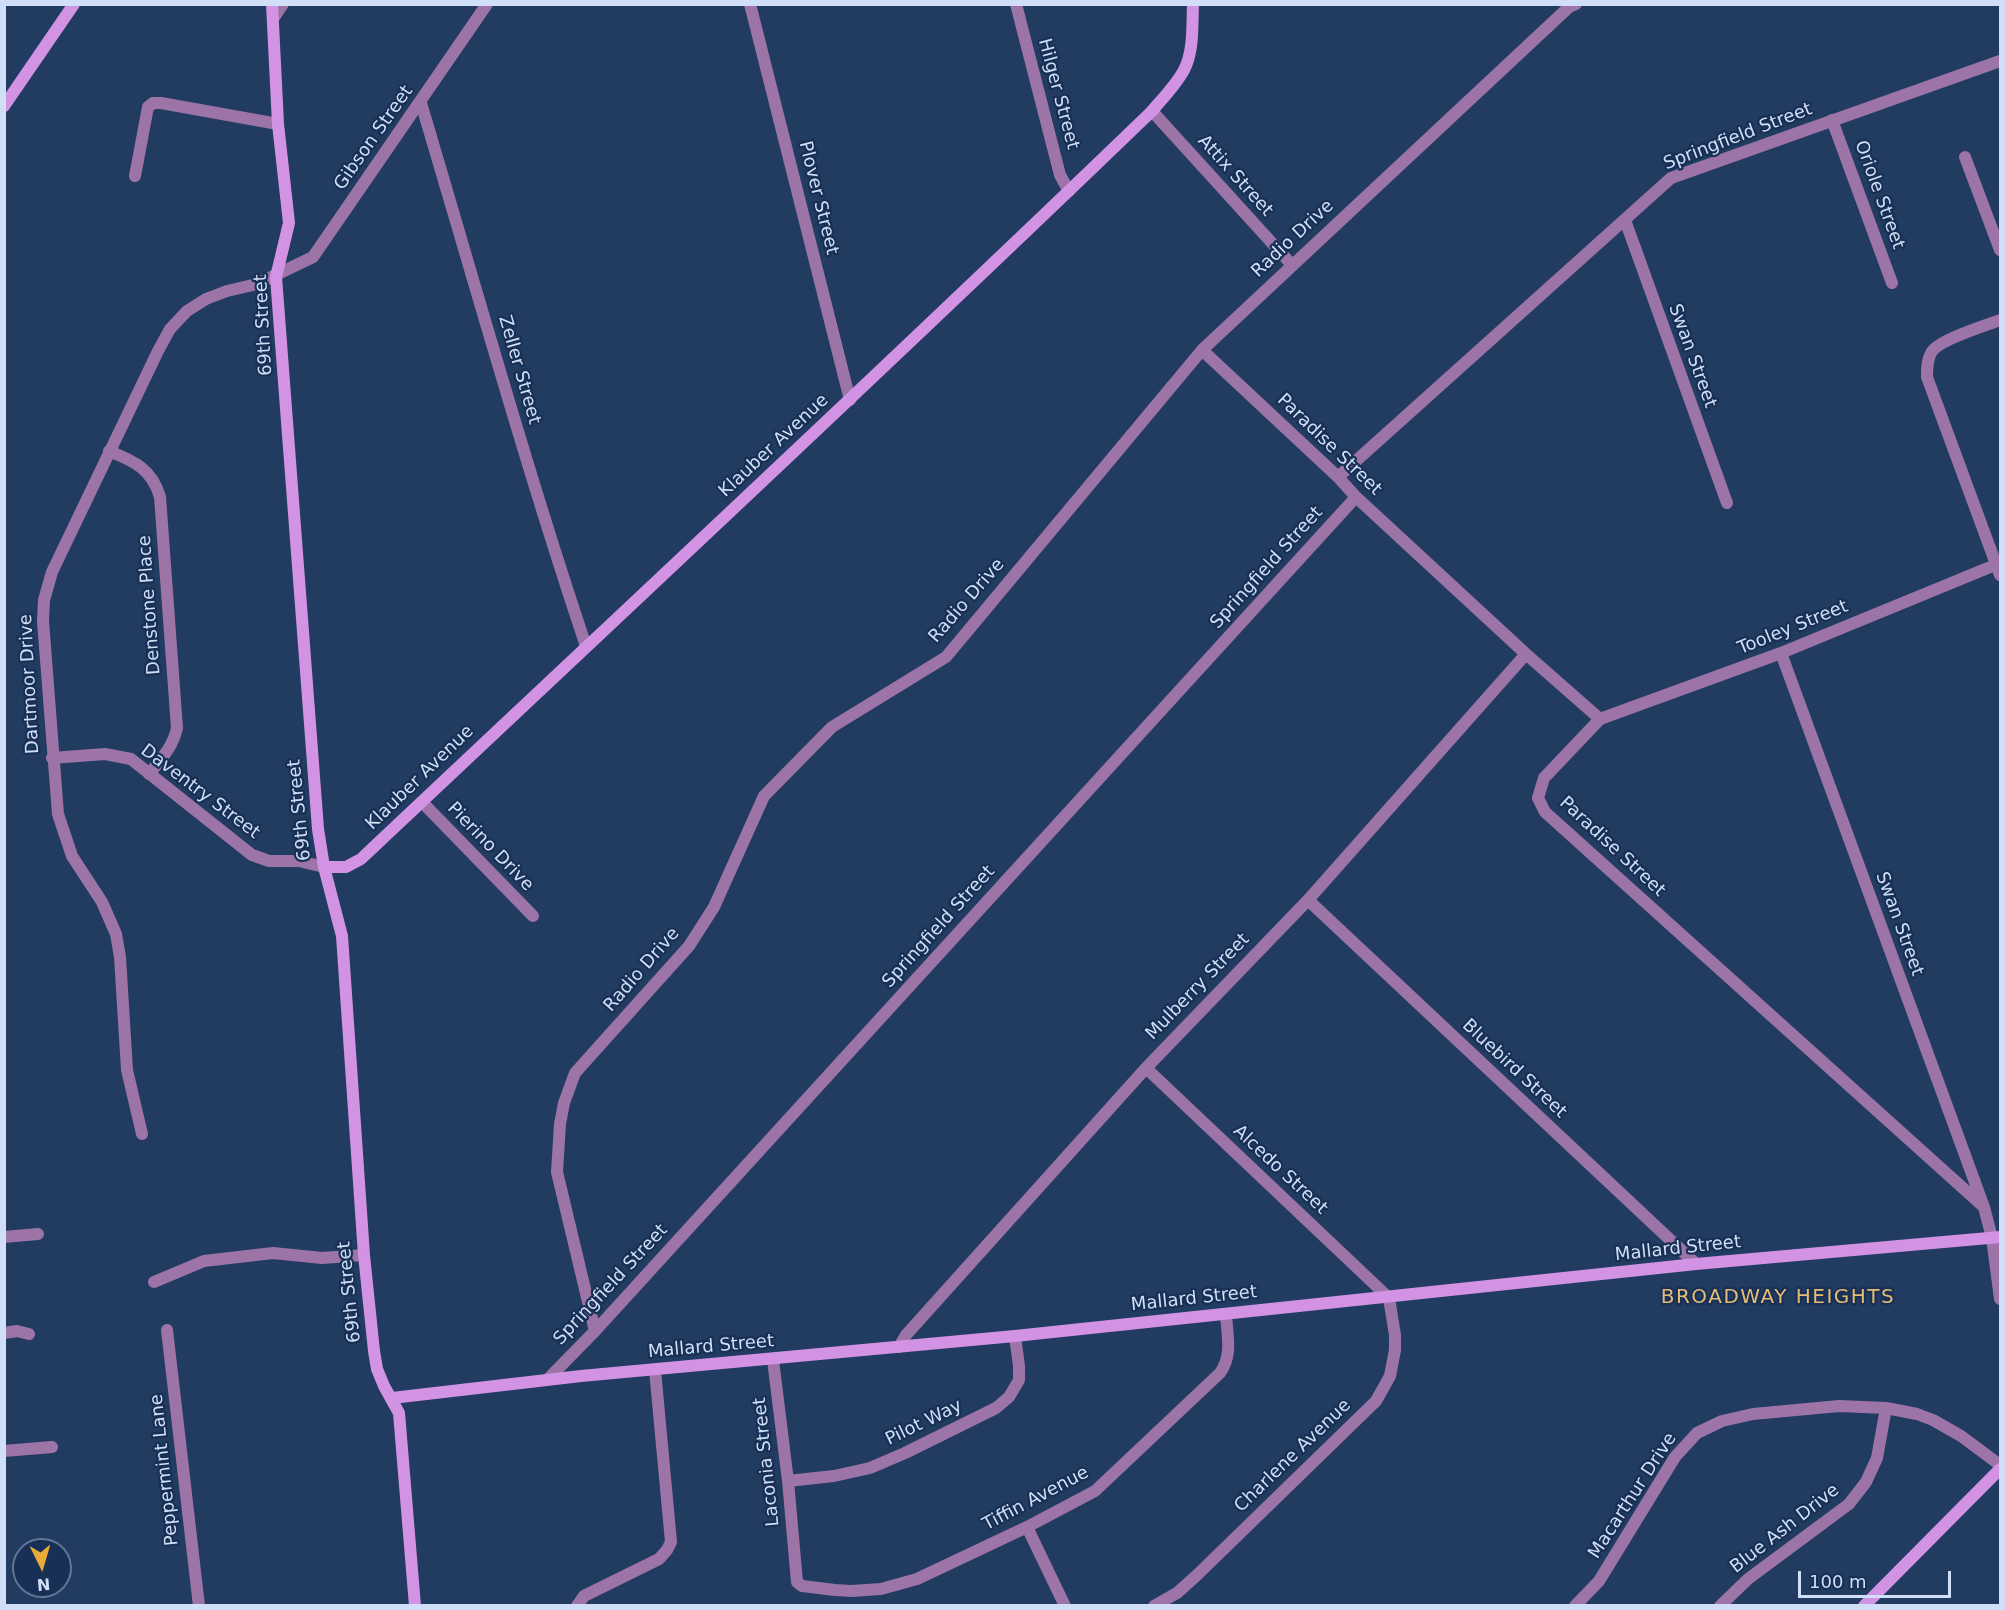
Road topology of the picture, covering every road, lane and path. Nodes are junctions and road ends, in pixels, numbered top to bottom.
1 (74, 4) edge
2 (272, 4) edge
3 (283, 4) edge
4 (487, 4) edge
5 (750, 4) edge
6 (1016, 4) edge
7 (1193, 4) edge
8 (1576, 4) edge
9 (273, 19) junction
10 (2001, 61) edge
11 (421, 103) junction
12 (4, 106) edge
13 (1152, 111) junction
14 (1832, 120) junction
15 (278, 124) junction
16 (1965, 156) dead end
17 (135, 176) dead end
18 (1069, 191) junction
19 (1625, 220) junction
20 (2001, 250) edge
21 (1292, 265) junction
22 (276, 277) junction
23 (1892, 283) dead end
24 (2001, 320) edge
25 (1202, 350) junction
26 (850, 400) junction
27 (109, 451) junction
28 (1338, 477) junction
29 (1356, 497) junction
30 (1727, 503) dead end
31 (1999, 567) edge
32 (586, 646) junction
33 (1781, 652) junction
34 (1526, 654) junction
35 (1600, 719) junction
36 (52, 758) junction
37 (149, 774) junction
38 (422, 802) junction
39 (324, 867) junction
40 (1308, 900) junction
41 (533, 916) dead end
42 (1146, 1068) junction
43 (142, 1134) dead end
44 (1984, 1207) junction
45 (38, 1234) dead end
46 (4, 1237) edge
47 (1996, 1237) edge
48 (364, 1255) junction
49 (1696, 1264) junction
50 (154, 1282) dead end
51 (1389, 1298) junction
52 (2001, 1299) edge
53 (1226, 1314) junction
54 (167, 1330) dead end
55 (595, 1331) junction
56 (4, 1333) edge
57 (29, 1334) dead end
58 (1015, 1336) junction
59 (899, 1347) junction
60 (773, 1360) junction
61 (656, 1370) junction
62 (547, 1380) junction
63 (392, 1398) junction
64 (1886, 1408) junction
65 (52, 1448) dead end
66 (4, 1451) edge
67 (2001, 1467) edge
68 (788, 1481) junction
69 (1027, 1527) junction
70 (795, 1560) joint
71 (199, 1605) edge
72 (415, 1605) edge
73 (577, 1605) edge
74 (1065, 1605) edge
75 (1154, 1605) edge
76 (1575, 1605) edge
77 (1720, 1605) edge
78 (1864, 1605) edge

1 - 12 street
2 - 9 street, 69th Street
3 - 9 street
4 - 11 street, Gibson Street
5 - 26 street, Plover Street
6 - 18 street, Hilger Street
7 - 13 street, Klauber Avenue
8 - 21 street, Radio Drive
9 - 15 street, 69th Street
10 - 14 street, Springfield Street
11 - 22 street, Gibson Street
11 - 32 street, Zeller Street
13 - 18 street, Klauber Avenue
13 - 21 street, Attix Street
14 - 19 street, Springfield Street
14 - 23 street, Oriole Street
15 - 17 street
15 - 22 street, 69th Street
16 - 20 street
18 - 26 street, Klauber Avenue
19 - 28 street, Springfield Street
19 - 30 street, Swan Street
21 - 25 street, Radio Drive
22 - 27 street, Dartmoor Drive
22 - 39 street, 69th Street
24 - 31 street
25 - 28 street, Paradise Street
25 - 55 street, Radio Drive
26 - 32 street, Klauber Avenue
27 - 36 street, Dartmoor Drive
27 - 37 street, Denstone Place
28 - 29 street, Paradise Street
29 - 34 street, Paradise Street
29 - 55 street, Springfield Street
31 - 33 street, Tooley Street
32 - 38 street, Klauber Avenue
33 - 35 street, Tooley Street
33 - 44 street, Swan Street
34 - 35 street, Paradise Street
34 - 40 street, Mulberry Street
35 - 44 street, Paradise Street
36 - 37 street, Daventry Street
36 - 43 street, Dartmoor Drive
37 - 39 street, Daventry Street
38 - 39 street, Klauber Avenue
38 - 41 street, Pierino Drive
39 - 48 street, 69th Street
40 - 42 street, Mulberry Street
40 - 49 street, Bluebird Street
42 - 51 street, Alcedo Street
42 - 59 street, Mulberry Street
44 - 47 street, Swan Street
45 - 46 street
47 - 49 street, Mallard Street
47 - 52 street, Swan Street
48 - 50 street
48 - 63 street, 69th Street
49 - 51 street, Mallard Street
51 - 53 street, Mallard Street
51 - 75 street, Charlene Avenue
53 - 58 street, Mallard Street
53 - 69 street, Tiffin Avenue
54 - 71 street, Peppermint Lane
55 - 62 street, Springfield Street
56 - 57 street
58 - 59 street, Mallard Street
58 - 68 street, Pilot Way
59 - 60 street, Mallard Street
60 - 61 street, Mallard Street
60 - 68 street, Laconia Street
61 - 62 street, Mallard Street
61 - 73 street
62 - 63 street, Mallard Street
63 - 72 street, 69th Street
64 - 67 street, Macarthur Drive
64 - 76 street, Macarthur Drive
64 - 77 street, Blue Ash Drive
65 - 66 street
67 - 78 street
68 - 70 street, Laconia Street
69 - 70 street, Tiffin Avenue
69 - 74 street

